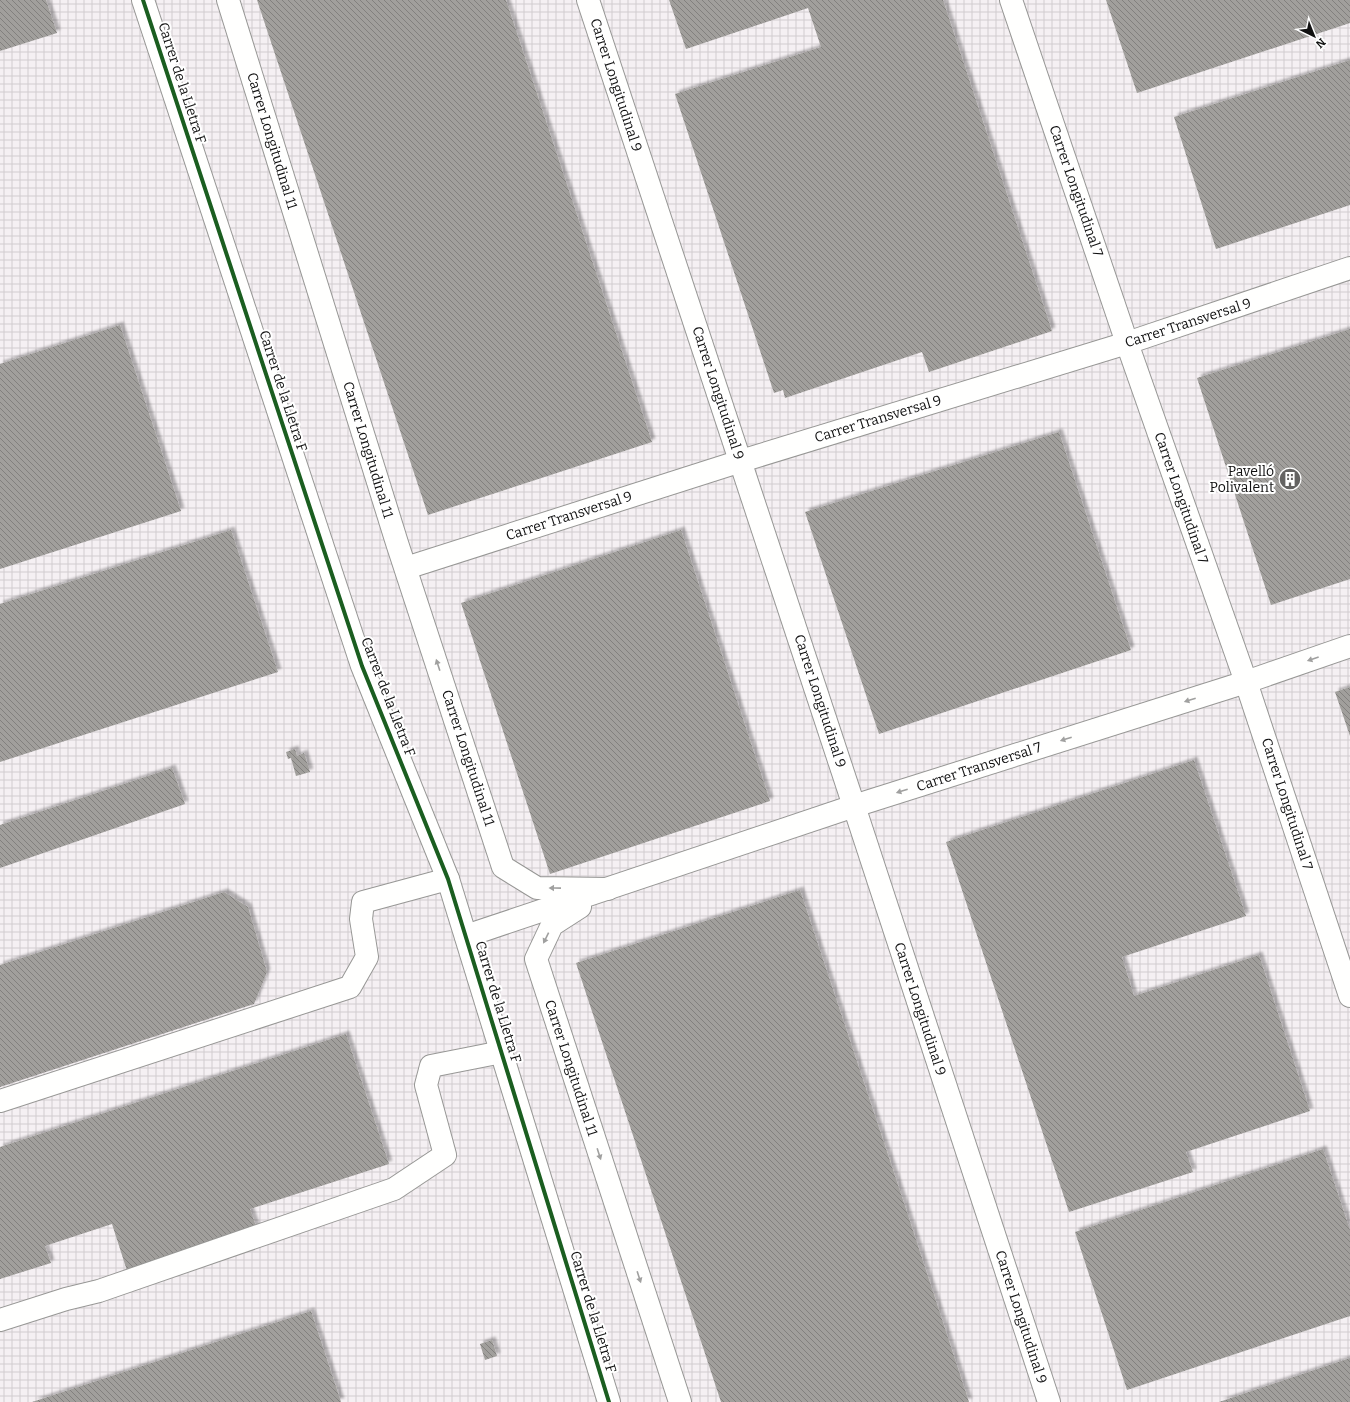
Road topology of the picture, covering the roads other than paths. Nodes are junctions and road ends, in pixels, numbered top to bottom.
1 (143, 0) edge
2 (228, 0) edge
3 (588, 0) edge
4 (1010, 0) edge
5 (1350, 268) edge
6 (1127, 343) junction
7 (740, 461) junction
8 (406, 568) junction
9 (1350, 646) edge
10 (1246, 682) junction
11 (854, 806) junction
12 (448, 879) junction
13 (608, 889) junction
14 (466, 936) junction
15 (1350, 996) edge
16 (502, 1052) junction
17 (0, 1101) edge
18 (0, 1320) edge
19 (609, 1402) edge
20 (680, 1402) edge
21 (1049, 1402) edge

1 - 12 street, Carrer de la Lletra F
2 - 8 street, Carrer Longitudinal 11
3 - 7 street, Carrer Longitudinal 9
4 - 6 street, Carrer Longitudinal 7
5 - 6 street, Carrer Transversal 9
6 - 7 street, Carrer Transversal 9
6 - 10 street, Carrer Longitudinal 7
7 - 8 street, Carrer Transversal 9
7 - 11 street, Carrer Longitudinal 9
13 -> 8 street, Carrer Longitudinal 11
9 -> 10 street, Carrer Transversal 7
10 -> 11 street, Carrer Transversal 7
10 - 15 street, Carrer Longitudinal 7
11 - 13 street, Carrer Transversal 7
11 - 21 street, Carrer Longitudinal 9
12 - 14 street, Carrer de la Lletra F
12 - 17 street
13 - 14 street
13 -> 20 street, Carrer Longitudinal 11
14 - 16 street, Carrer de la Lletra F
16 - 18 street
16 - 19 street, Carrer de la Lletra F

